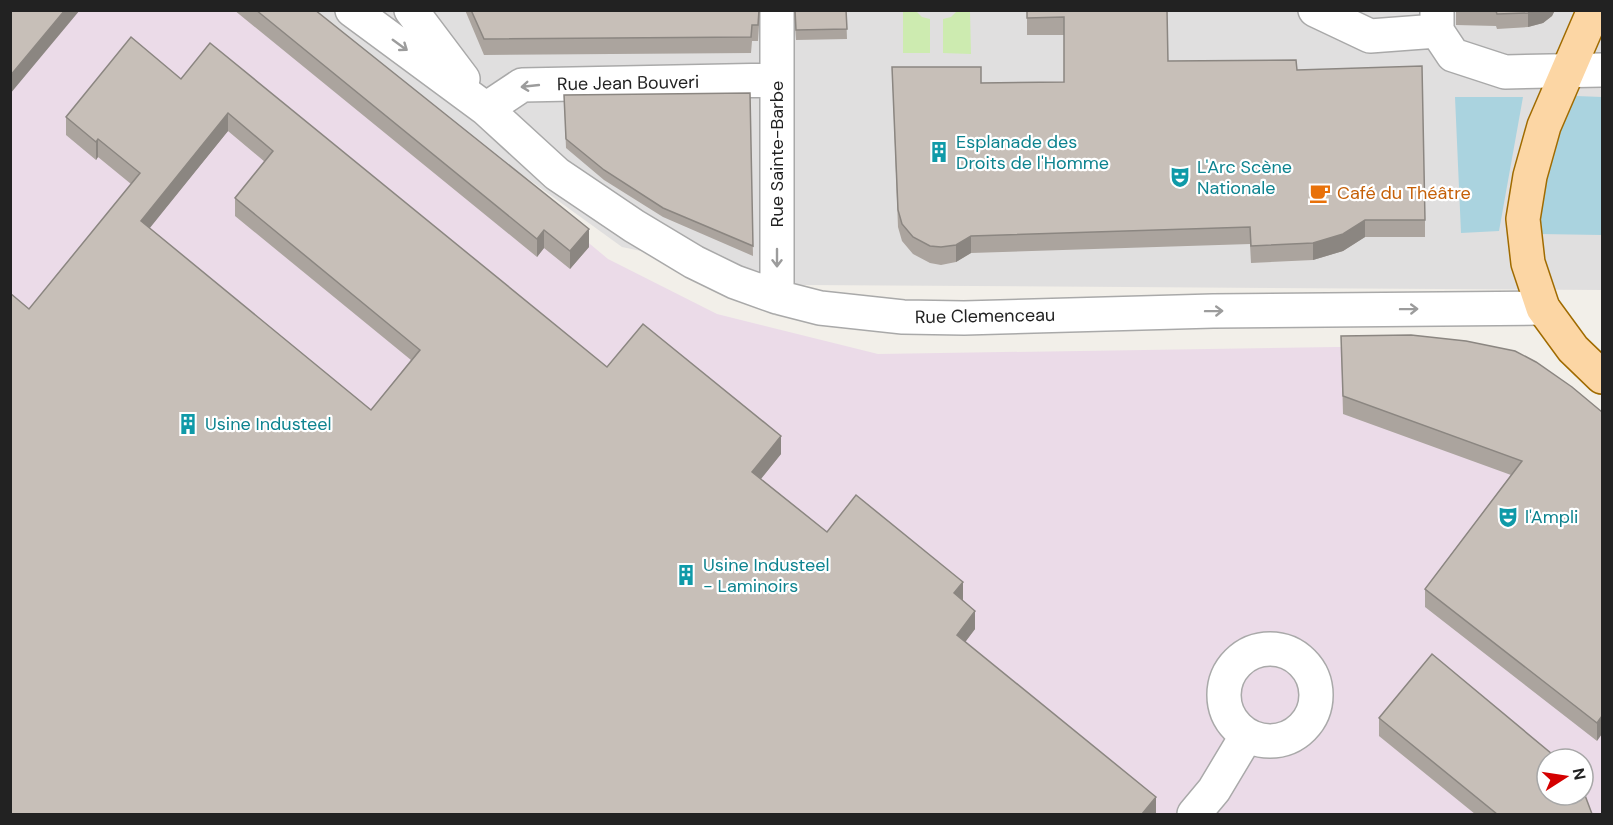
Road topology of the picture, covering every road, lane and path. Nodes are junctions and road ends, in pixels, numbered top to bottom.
1 (352, 10) edge
2 (411, 10) edge
3 (777, 10) edge
4 (1315, 10) edge
5 (1594, 10) edge
6 (1437, 21) edge
7 (1602, 70) edge
8 (1566, 72) junction
9 (777, 80) junction
10 (486, 109) junction
11 (777, 297) junction
12 (1544, 308) junction
13 (1602, 377) edge
14 (1247, 735) dead end
15 (1194, 814) edge

1 -> 10 street, Rue Clemenceau
2 - 10 street, Rue Clemenceau
3 - 9 street, Rue Sainte-Barbe
4 - 6 street
5 - 8 main road
6 - 8 street
7 - 8 street
8 - 12 main road
9 -> 10 street, Rue Jean Bouveri
9 -> 11 street, Rue Sainte-Barbe
10 - 11 street, Rue Clemenceau
11 -> 12 street, Rue Clemenceau
12 - 13 main road
14 - 15 street

